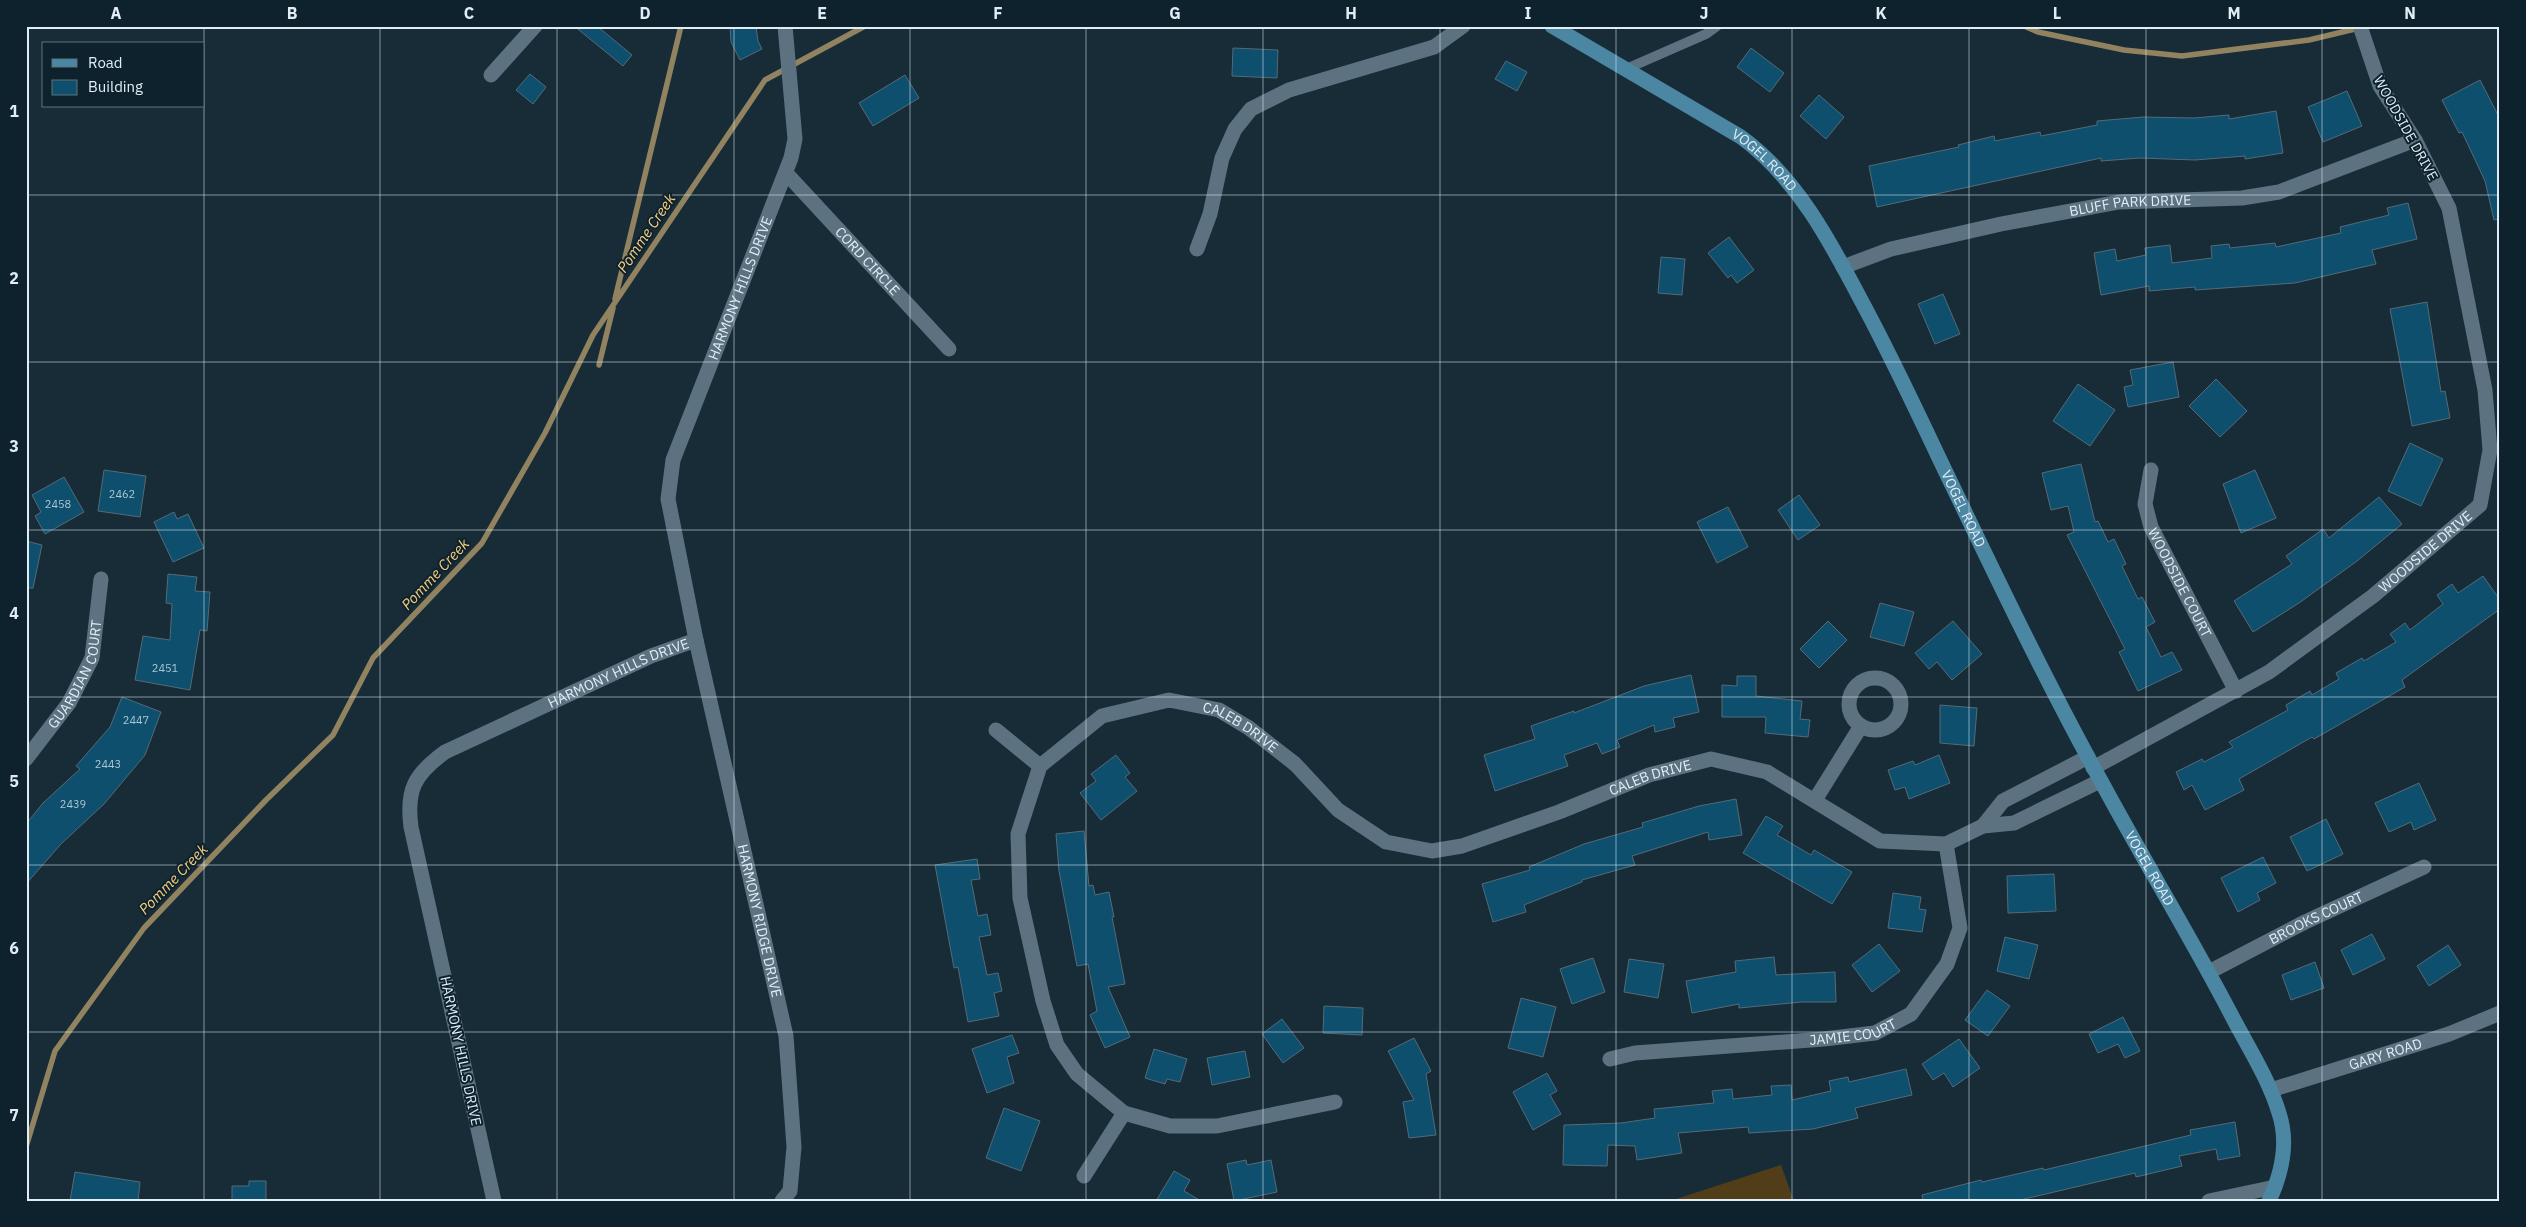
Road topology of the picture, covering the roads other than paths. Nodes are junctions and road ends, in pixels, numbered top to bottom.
1 (535, 26) edge
2 (785, 26) edge
3 (1463, 26) edge
4 (1552, 26) edge
5 (1717, 26) edge
6 (2360, 26) edge
7 (1626, 70) junction
8 (491, 75) dead end
9 (2415, 140) junction
10 (786, 173) junction
11 (1197, 249) dead end
12 (1843, 267) junction
13 (950, 349) dead end
14 (2152, 470) dead end
15 (101, 579) dead end
16 (696, 640) junction
17 (2236, 691) junction
18 (1861, 726) dead end
19 (996, 730) dead end
20 (26, 759) edge
21 (1040, 766) junction
22 (2094, 768) junction
23 (1815, 800) junction
24 (1983, 826) junction
25 (1946, 844) junction
26 (2424, 867) dead end
27 (2209, 972) junction
28 (2500, 1013) edge
29 (1610, 1059) dead end
30 (2270, 1090) junction
31 (1335, 1102) dead end
32 (1124, 1113) junction
33 (1084, 1176) dead end
34 (2272, 1194) edge
35 (494, 1201) edge
36 (782, 1201) edge
37 (2209, 1201) edge

1 - 8 street
2 - 10 street, HARMONY HILLS DRIVE
3 - 11 street
4 - 7 street, VOGEL ROAD
5 - 7 lane
6 - 9 street, WOODSIDE DRIVE
7 - 12 street, VOGEL ROAD
9 - 12 street, BLUFF PARK DRIVE
9 - 17 street, WOODSIDE DRIVE
10 - 13 street, CORD CIRCLE
10 - 16 street, HARMONY HILLS DRIVE
12 - 22 street, VOGEL ROAD
14 - 17 street, WOODSIDE COURT
15 - 20 street, GUARDIAN COURT
16 - 35 street, HARMONY HILLS DRIVE
16 - 36 street, HARMONY RIDGE DRIVE
17 - 22 street, WOODSIDE DRIVE
18 - 23 street
19 - 21 street
21 - 23 street, CALEB DRIVE
21 - 32 street
22 - 24 street, CALEB DRIVE
22 - 24 street, CALEB DRIVE
22 - 27 street, VOGEL ROAD
23 - 25 street, CALEB DRIVE
24 - 25 street, CALEB DRIVE
25 - 29 street, JAMIE COURT
26 - 27 street, BROOKS COURT
27 - 30 street, VOGEL ROAD
28 - 30 street, GARY ROAD
30 - 34 street, VOGEL ROAD
31 - 32 street
32 - 33 street
34 - 37 street

